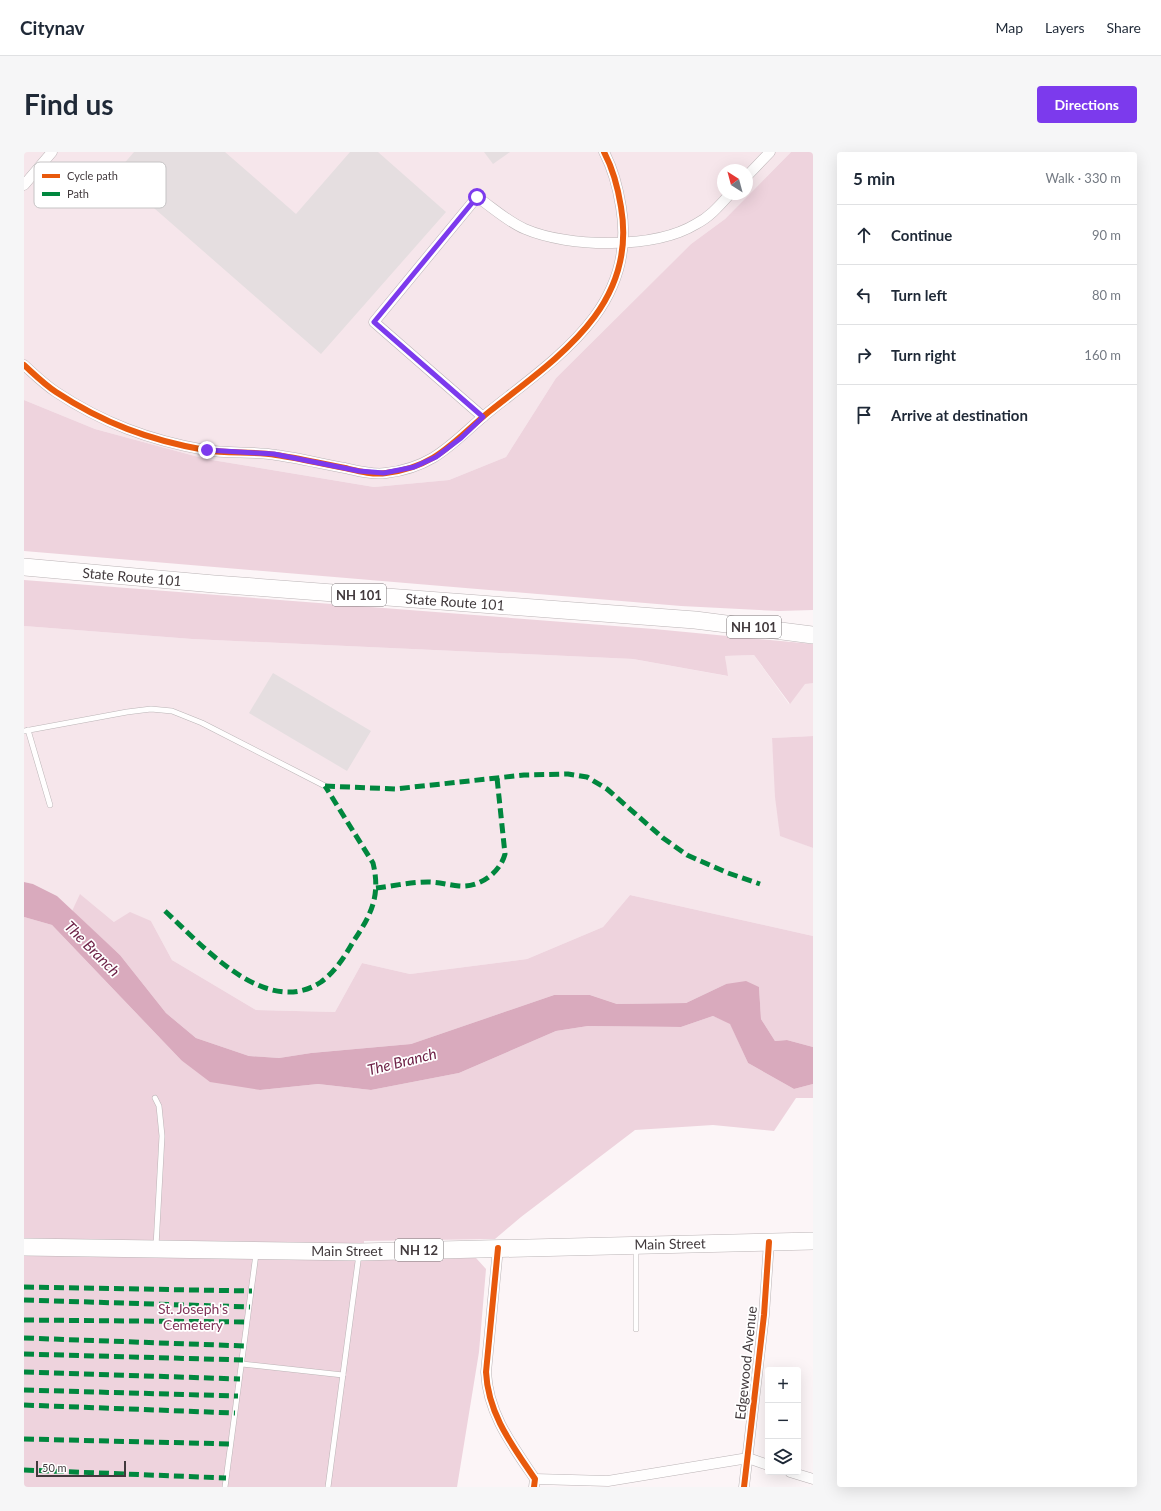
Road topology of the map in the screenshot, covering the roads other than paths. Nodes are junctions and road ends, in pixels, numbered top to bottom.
1 (52, 152) edge
2 (604, 152) edge
3 (770, 152) edge
4 (44, 162) edge
5 (753, 170) edge
6 (34, 173) edge
7 (24, 185) edge
8 (724, 200) edge
9 (624, 243) junction
10 (24, 365) edge
11 (483, 417) junction
12 (24, 568) edge
13 (695, 620) junction
14 (813, 623) edge
15 (813, 635) edge
16 (26, 730) edge
17 (325, 786) dead end
18 (50, 805) dead end
19 (155, 1098) dead end
20 (813, 1241) edge
21 (769, 1242) junction
22 (636, 1245) junction
23 (24, 1247) edge
24 (498, 1248) junction
25 (156, 1250) junction
26 (256, 1251) junction
27 (360, 1252) junction
28 (636, 1329) dead end
29 (242, 1364) junction
30 (343, 1375) junction
31 (748, 1458) junction
32 (765, 1464) edge
33 (800, 1475) edge
34 (813, 1479) edge
35 (534, 1483) edge
36 (225, 1487) edge
37 (328, 1487) edge
38 (744, 1487) edge

1 - 4 street
2 - 9 street
3 - 5 street
6 - 7 street
8 - 9 street
9 - 11 street
9 - 11 street
10 - 11 street
12 - 13 highway, State Route 101 / NH 101
13 - 14 highway, State Route 101 / NH 101
13 - 15 highway, State Route 101 / NH 101
16 - 17 lane
16 - 18 lane
19 - 25 lane
20 - 21 highway, Main Street / NH 12
21 - 22 highway, Main Street / NH 12
21 - 31 street, Edgewood Avenue
22 - 24 highway, Main Street / NH 12
22 - 28 lane
23 - 25 highway, Main Street / NH 12
24 - 27 highway, Main Street / NH 12
24 - 35 street
25 - 26 highway, Main Street / NH 12
26 - 27 highway, Main Street / NH 12
26 - 29 lane
27 - 30 lane
29 - 30 lane
29 - 36 lane
30 - 37 lane
31 - 32 street
31 - 35 street
31 - 38 street, Edgewood Avenue
33 - 34 street

